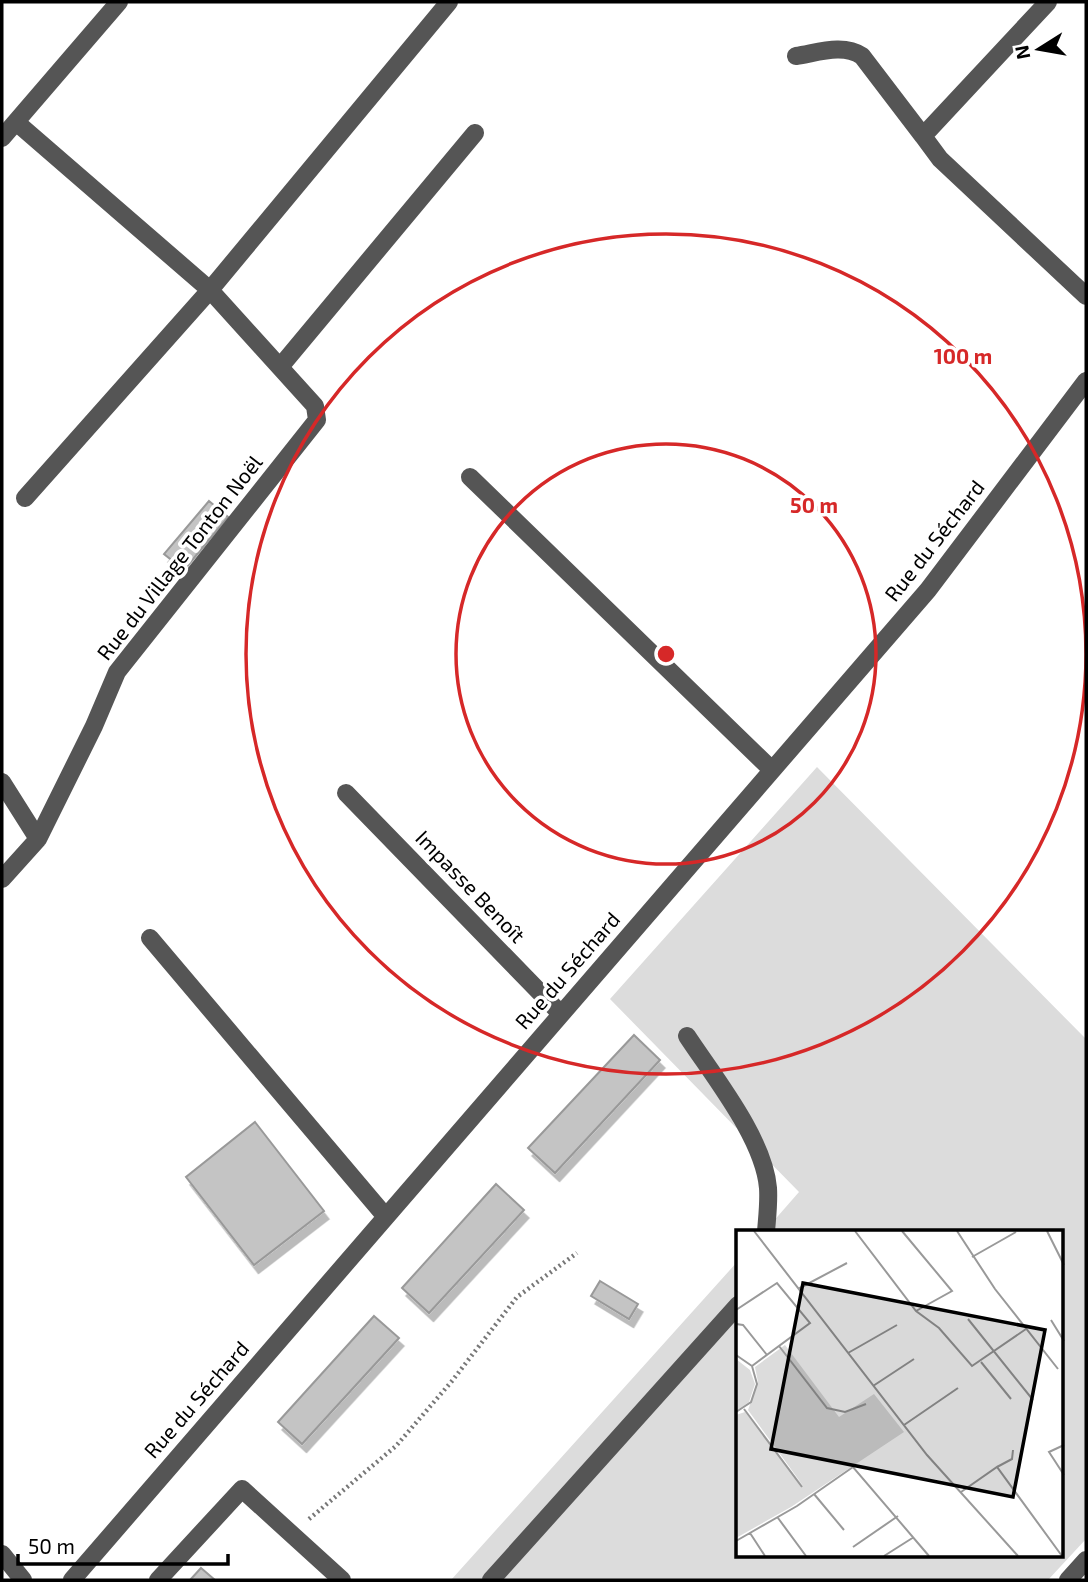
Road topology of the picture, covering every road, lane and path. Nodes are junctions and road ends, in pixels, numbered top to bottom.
1 (120, 2) edge
2 (449, 2) edge
3 (1048, 2) edge
4 (796, 56) dead end
5 (16, 122) junction
6 (475, 133) dead end
7 (923, 136) junction
8 (2, 138) edge
9 (211, 290) junction
10 (1086, 296) edge
11 (280, 367) junction
12 (1086, 381) edge
13 (470, 477) dead end
14 (25, 498) dead end
15 (772, 770) junction
16 (2, 782) edge
17 (346, 793) dead end
18 (38, 839) junction
19 (2, 879) edge
20 (150, 938) dead end
21 (561, 1014) junction
22 (687, 1036) dead end
23 (386, 1217) junction
24 (766, 1230) edge
25 (577, 1253) dead end
26 (736, 1307) edge
27 (292, 1534) junction
28 (2, 1554) edge
29 (1086, 1560) edge
30 (23, 1580) edge
31 (72, 1580) edge
32 (158, 1580) edge
33 (342, 1580) edge
34 (491, 1580) edge
35 (1068, 1580) edge

1 - 5 street
2 - 9 street
3 - 7 street
4 - 7 street
5 - 8 street
5 - 9 street
6 - 11 street
7 - 10 street
9 - 11 street
9 - 14 street
11 - 18 street, Rue du Village Tonton Noël
12 - 15 street, Rue du Séchard
13 - 15 street
15 - 21 street, Rue du Séchard
16 - 18 street
17 - 21 street, Impasse Benoît
18 - 19 street, Rue du Village Tonton Noël
20 - 23 street
21 - 23 street, Rue du Séchard
22 - 24 street
23 - 31 street, Rue du Séchard
25 - 27 path
26 - 34 street
27 - 32 street
27 - 33 street
28 - 30 street
29 - 35 street

